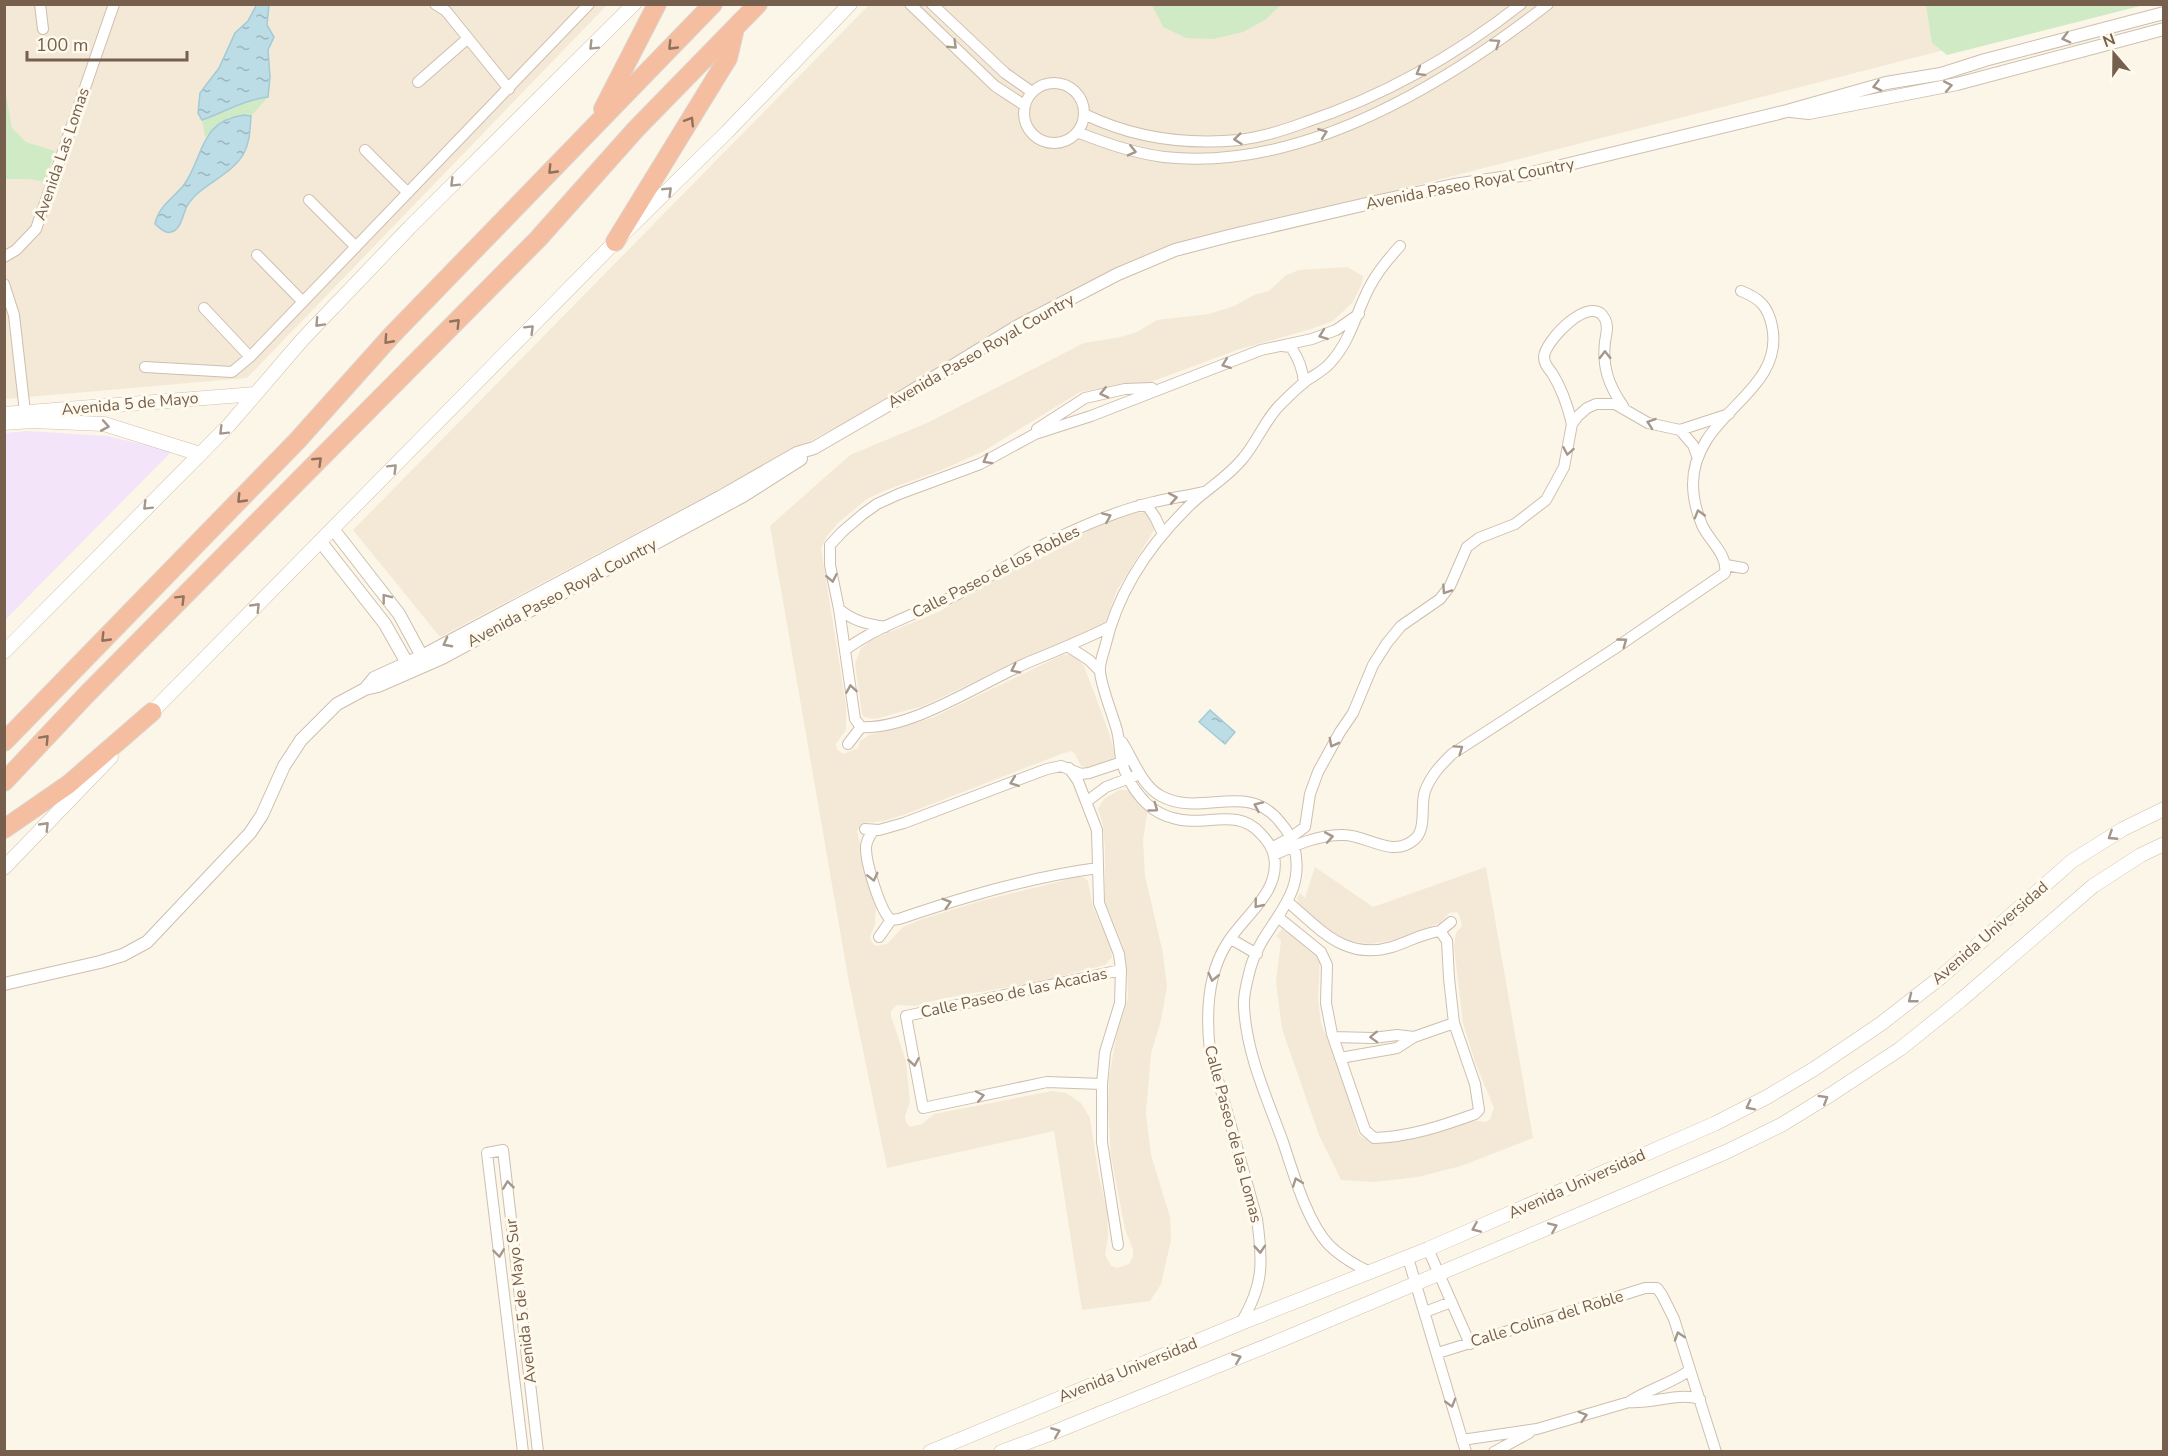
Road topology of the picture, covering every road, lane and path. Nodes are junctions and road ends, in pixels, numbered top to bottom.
1 (40, 4) edge
2 (114, 4) edge
3 (435, 4) edge
4 (589, 4) edge
5 (634, 4) edge
6 (657, 4) edge
7 (713, 4) edge
8 (758, 4) edge
9 (850, 4) edge
10 (910, 4) edge
11 (932, 4) edge
12 (1521, 4) edge
13 (1548, 4) edge
14 (447, 8) edge
15 (2163, 13) edge
16 (735, 27) junction
17 (43, 29) dead end
18 (2163, 29) edge
19 (2098, 30) junction
20 (467, 39) junction
21 (2101, 46) junction
22 (418, 82) dead end
23 (509, 89) junction
24 (1032, 92) junction
25 (1024, 105) junction
26 (1787, 111) junction
27 (1084, 114) junction
28 (593, 128) junction
29 (1077, 132) junction
30 (365, 150) dead end
31 (408, 193) junction
32 (309, 200) dead end
33 (615, 242) junction
34 (1400, 246) dead end
35 (356, 247) junction
36 (256, 255) dead end
37 (4, 257) edge
38 (4, 284) edge
39 (1741, 291) dead end
40 (303, 302) junction
41 (204, 308) dead end
42 (1359, 314) junction
43 (4, 317) edge
44 (15, 330) junction
45 (1282, 346) junction
46 (250, 357) junction
47 (145, 367) dead end
48 (1304, 382) junction
49 (1162, 388) junction
50 (255, 394) junction
51 (1625, 409) junction
52 (25, 412) junction
53 (1730, 413) junction
54 (4, 414) edge
55 (4, 423) edge
56 (1572, 424) junction
57 (1680, 430) junction
58 (1011, 446) junction
59 (200, 454) junction
60 (1697, 456) junction
61 (1206, 492) junction
62 (1140, 506) junction
63 (333, 529) junction
64 (1162, 534) junction
65 (320, 541) junction
66 (1726, 565) junction
67 (1743, 568) dead end
68 (838, 609) junction
69 (399, 614) junction
70 (385, 624) junction
71 (885, 627) junction
72 (1109, 627) junction
73 (1069, 647) junction
74 (845, 650) junction
75 (4, 652) edge
76 (425, 661) junction
77 (409, 668) junction
78 (1099, 670) junction
79 (152, 712) junction
80 (861, 728) junction
81 (4, 742) edge
82 (848, 744) dead end
83 (1127, 760) junction
84 (1070, 768) junction
85 (1141, 775) junction
86 (1129, 778) junction
87 (4, 782) edge
88 (1086, 802) junction
89 (2163, 808) edge
90 (4, 829) edge
91 (1292, 841) junction
92 (2163, 844) edge
93 (1272, 851) junction
94 (4, 868) edge
95 (1098, 868) junction
96 (1288, 902) junction
97 (1279, 918) junction
98 (891, 920) junction
99 (1450, 922) dead end
100 (1440, 931) junction
101 (879, 937) dead end
102 (1330, 937) junction
103 (1231, 939) junction
104 (1322, 952) junction
105 (1257, 954) junction
106 (1121, 970) junction
107 (4, 984) edge
108 (1454, 1023) junction
109 (1333, 1036) junction
110 (1414, 1037) junction
111 (1340, 1058) junction
112 (1102, 1084) junction
113 (1118, 1245) dead end
114 (1428, 1250) junction
115 (1408, 1258) junction
116 (1371, 1272) junction
117 (1438, 1275) junction
118 (1416, 1284) junction
119 (1451, 1302) junction
120 (1425, 1312) junction
121 (1241, 1323) junction
122 (1470, 1344) junction
123 (1438, 1353) junction
124 (1690, 1370) junction
125 (1700, 1399) junction
126 (1629, 1402) junction
127 (1537, 1429) junction
128 (1464, 1446) edge
129 (522, 1452) edge
130 (538, 1452) edge
131 (930, 1452) edge
132 (1001, 1452) edge
133 (1494, 1452) edge
134 (1716, 1452) edge

1 - 17 street
2 - 37 street, Avenida Las Lomas
3 - 14 street
4 - 23 street
5 -> 50 main road
6 - 28 highway
7 -> 28 highway
8 - 16 highway
33 -> 9 main road
10 -> 25 street
11 - 24 street
12 -> 27 street
29 -> 13 street
14 - 20 street
15 - 19 street, Avenida Paseo Royal Country
33 -> 16 highway
87 -> 16 highway
18 - 21 street
19 - 21 street
19 -> 26 street, Avenida Paseo Royal Country
20 - 22 street
20 - 23 street
26 -> 21 street
23 - 31 street
24 - 25 street
24 - 27 street
25 - 29 street
26 - 76 street, Avenida Paseo Royal Country
27 - 29 street
28 -> 81 highway
30 - 31 street
31 - 35 street
32 - 35 street
63 -> 33 main road
34 - 42 street
35 - 40 street
36 - 40 street
38 - 44 street
39 - 53 street
40 - 46 street
41 - 46 street
42 -> 45 street
42 - 48 street
43 - 44 street
44 - 52 street
45 - 48 street
45 -> 49 street
46 - 47 street
48 - 61 street
49 - 58 street
49 -> 58 street
50 - 52 main road, Avenida 5 de Mayo
50 -> 59 main road
51 - 56 street
51 -> 56 street
57 -> 51 street
52 - 54 main road, Avenida 5 de Mayo
53 - 57 street
53 - 60 street
55 -> 59 main road, Avenida 5 de Mayo
56 -> 91 street
57 - 60 street
58 -> 68 street
59 -> 75 main road
66 -> 60 street
62 -> 61 street, Calle Paseo de los Robles
61 - 64 street
62 - 64 street
71 -> 62 street, Calle Paseo de los Robles
63 - 65 main road
69 -> 63 street
64 - 72 street
65 - 70 street
79 -> 65 main road
66 - 67 street
91 -> 66 street
68 - 71 street
68 - 74 street
69 - 70 street
69 - 76 street
70 - 77 street
71 - 74 street, Calle Paseo de los Robles
72 - 73 street
72 - 78 street
73 - 78 street
73 -> 80 street
80 -> 74 street
76 - 77 street, Avenida Paseo Royal Country
77 - 107 street, Avenida Paseo Royal Country
78 - 83 street
79 - 90 highway
94 -> 79 main road
80 - 82 street
83 - 84 street
83 - 85 street
83 - 86 street
84 - 88 street
84 -> 98 street
85 - 86 street
91 -> 85 street
86 - 88 street
86 -> 93 street
88 - 95 street
89 -> 114 main road, Avenida Universidad
91 - 93 street
91 - 96 street
117 -> 92 main road, Avenida Universidad
93 -> 103 street, Calle Paseo de las Lomas
98 -> 95 street
95 - 106 street
96 - 97 street
96 - 102 street
97 - 104 street
97 - 105 street
98 - 101 street
99 - 100 street
100 - 102 street
100 - 108 street
102 - 104 street
103 - 105 street
103 -> 121 street, Calle Paseo de las Lomas
104 - 109 street
116 -> 105 street
106 - 112 street
106 -> 112 street, Calle Paseo de las Acacias
108 - 110 street
108 - 111 street
110 -> 109 street
109 - 111 street
110 - 111 street
112 - 113 street
114 - 115 main road, Avenida Universidad
114 - 117 street
115 - 116 main road, Avenida Universidad
115 - 118 street
116 - 121 main road, Avenida Universidad
117 - 118 main road, Avenida Universidad
117 - 119 street
118 - 120 street
132 -> 118 main road, Avenida Universidad
119 - 120 street
119 - 122 street
120 - 123 street
121 - 131 main road, Avenida Universidad
122 - 123 street, Calle Colina del Roble
124 -> 122 street, Calle Colina del Roble
123 -> 128 street
124 - 125 street
124 - 126 street
125 - 126 street
125 - 134 street
127 -> 126 street
127 - 128 street
127 - 133 street
130 -> 129 street, Avenida 5 de Mayo Sur

